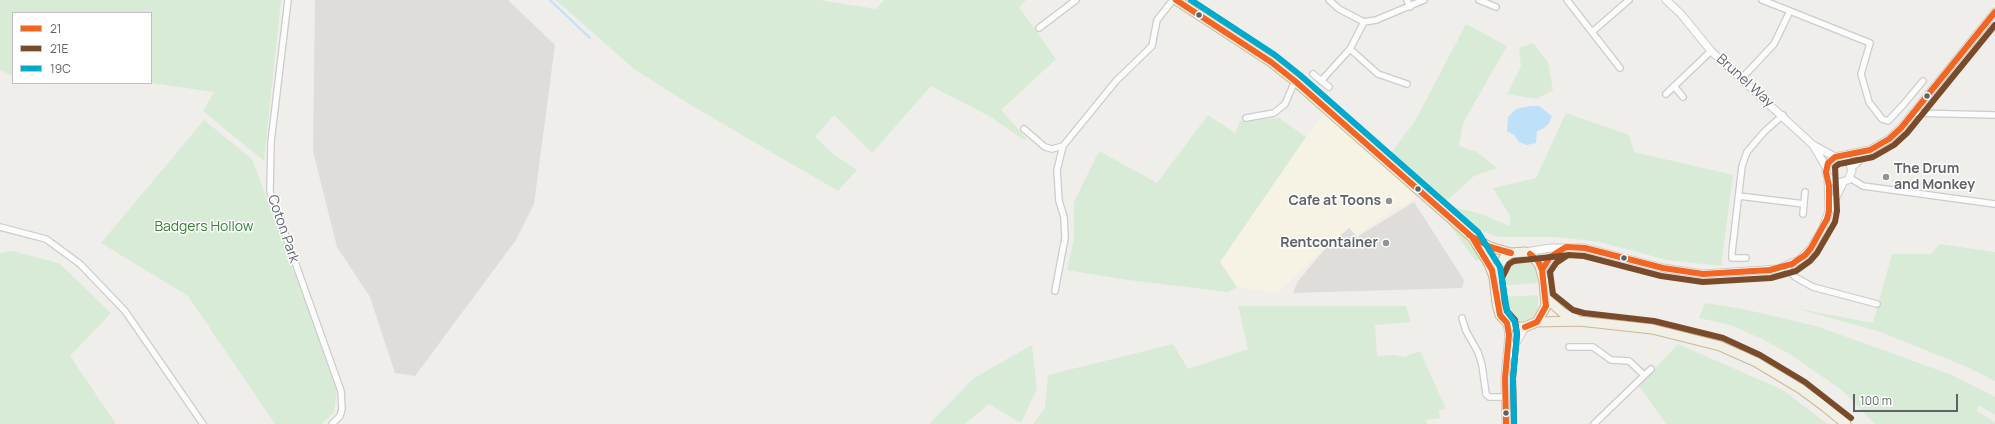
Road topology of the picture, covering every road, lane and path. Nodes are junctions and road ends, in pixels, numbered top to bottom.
1 (288, 0) edge
2 (1076, 0) edge
3 (1173, 0) edge
4 (1176, 0) edge
5 (1329, 0) edge
6 (1407, 0) edge
7 (1424, 0) edge
8 (1479, 0) edge
9 (1567, 0) edge
10 (1629, 0) edge
11 (1666, 0) edge
12 (1672, 0) edge
13 (1762, 0) edge
14 (1410, 7) junction
15 (1496, 7) dead end
16 (1790, 11) junction
17 (1995, 12) edge
18 (1681, 14) junction
19 (1364, 22) junction
20 (1039, 28) dead end
21 (1592, 32) junction
22 (1350, 49) junction
23 (1712, 51) junction
24 (1620, 68) dead end
25 (1313, 74) dead end
26 (1742, 78) junction
27 (1296, 80) junction
28 (1321, 81) junction
29 (1923, 81) dead end
30 (1407, 84) dead end
31 (1674, 86) junction
32 (1328, 87) dead end
33 (1666, 94) dead end
34 (1683, 98) dead end
35 (1913, 113) junction
36 (1783, 115) junction
37 (1995, 115) edge
38 (1246, 118) dead end
39 (1024, 129) dead end
40 (1813, 145) junction
41 (1063, 146) junction
42 (1870, 150) junction
43 (1838, 157) junction
44 (1826, 167) junction
45 (1852, 167) junction
46 (1828, 177) junction
47 (1850, 178) junction
48 (1843, 183) junction
49 (1805, 192) dead end
50 (1739, 196) junction
51 (1804, 204) junction
52 (1995, 204) edge
53 (1829, 211) junction
54 (1803, 214) dead end
55 (0, 227) edge
56 (1472, 237) junction
57 (1566, 247) junction
58 (1525, 252) junction
59 (1511, 253) junction
60 (1746, 258) dead end
61 (1786, 267) junction
62 (1542, 270) junction
63 (1495, 282) junction
64 (1055, 291) dead end
65 (1546, 298) junction
66 (1877, 304) dead end
67 (1462, 318) dead end
68 (1579, 321) junction
69 (1537, 322) junction
70 (1507, 323) junction
71 (1525, 327) junction
72 (1569, 347) dead end
73 (1507, 357) junction
74 (1651, 369) dead end
75 (1644, 375) junction
76 (1505, 397) junction
77 (1596, 423) edge
78 (203, 424) edge
79 (332, 424) edge
80 (1506, 424) edge
81 (1846, 424) edge

1 - 79 street, Coton Park
2 - 20 street
3 - 41 street
4 - 27 highway
5 - 19 street
6 - 14 street
7 - 14 street
8 - 15 street
9 - 21 street
10 - 21 street
11 - 18 street, Brunel Way
12 - 18 street, Brunel Way
13 - 16 street
14 - 19 street
16 - 26 street
16 - 29 street
17 - 35 street
18 - 23 street, Brunel Way
19 - 22 street
21 - 24 street
22 - 28 street
22 - 30 street
23 - 26 street, Brunel Way
23 - 31 street
25 - 28 street
26 - 36 street, Brunel Way
27 - 38 street
27 - 56 highway
28 - 32 street
31 - 33 street
31 - 34 street
35 - 37 street
35 - 42 street
36 - 40 street, Brunel Way
36 - 50 street
39 - 41 street
40 - 43 street, Brunel Way
40 - 44 street, Brunel Way
41 - 64 street
42 - 43 street
42 - 45 street
43 - 44 street
43 - 45 street
44 - 46 street
45 - 47 street
46 - 48 street
46 - 53 street
47 - 48 street
47 - 52 street
48 - 53 street
49 - 51 street
50 - 51 street
50 - 60 street
51 - 54 street
53 - 61 street
55 - 78 street
56 - 59 highway
56 - 63 highway
57 - 58 street
57 - 61 street
57 - 62 street
58 - 59 highway
58 - 62 highway
59 - 63 highway
61 - 66 street
62 - 65 highway
63 - 70 highway
65 - 68 highway
65 - 69 highway
67 - 76 street
68 - 69 highway
68 - 81 highway
69 - 71 highway
70 - 71 highway
70 - 73 street
71 - 73 street
72 - 75 street
73 - 76 street
74 - 75 street
75 - 77 street
76 - 80 street

